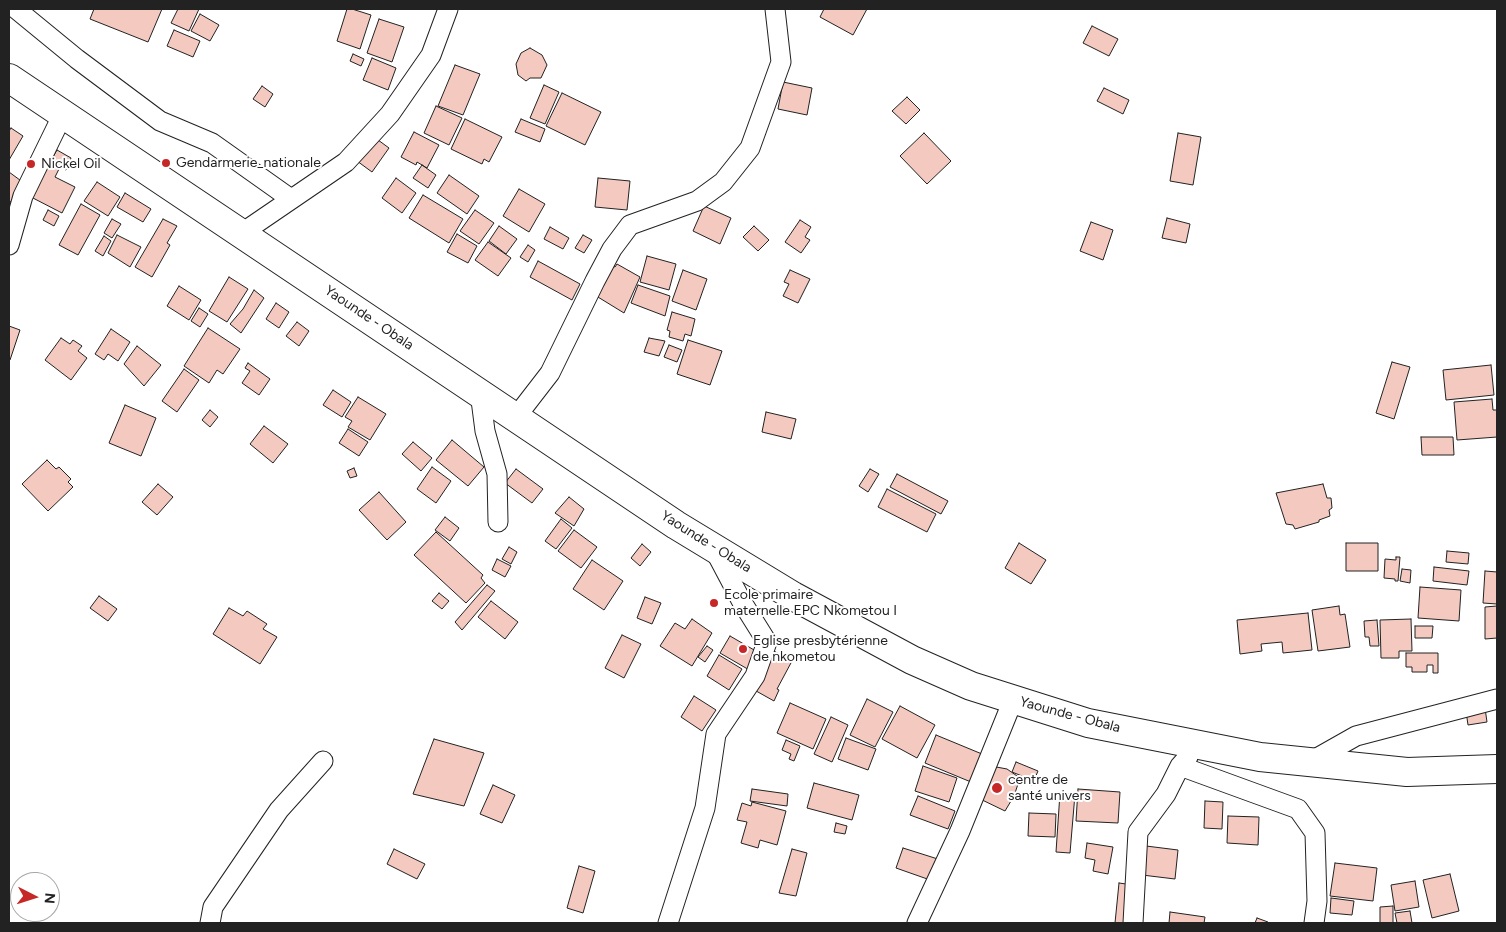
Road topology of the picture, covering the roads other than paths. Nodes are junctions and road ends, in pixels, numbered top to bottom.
1 (16, 9) edge
2 (448, 9) edge
3 (775, 9) edge
4 (9, 78) edge
5 (63, 114) junction
6 (291, 199) junction
7 (242, 233) junction
8 (9, 245) edge
9 (480, 392) junction
10 (516, 417) junction
11 (498, 522) dead end
12 (714, 548) junction
13 (1497, 699) edge
14 (1013, 700) junction
15 (1198, 744) junction
16 (324, 761) dead end
17 (1310, 762) junction
18 (1180, 766) junction
19 (1497, 769) edge
20 (210, 923) edge
21 (668, 923) edge
22 (917, 923) edge
23 (1133, 923) edge
24 (1314, 923) edge

1 - 6 street
2 - 6 street
3 - 10 street
4 - 5 highway, Yaounde - Obala
5 - 7 highway, Yaounde - Obala
5 - 8 street
6 - 7 street
7 - 9 highway, Yaounde - Obala
9 - 10 highway, Yaounde - Obala
9 - 11 street
10 - 12 highway, Yaounde - Obala
12 - 14 highway, Yaounde - Obala
12 - 21 street
13 - 17 street
14 - 15 highway, Yaounde - Obala
14 - 22 street
15 - 17 highway, Yaounde - Obala
15 - 18 street
16 - 20 street
17 - 19 highway, Yaounde - Obala
18 - 23 street
18 - 24 street

